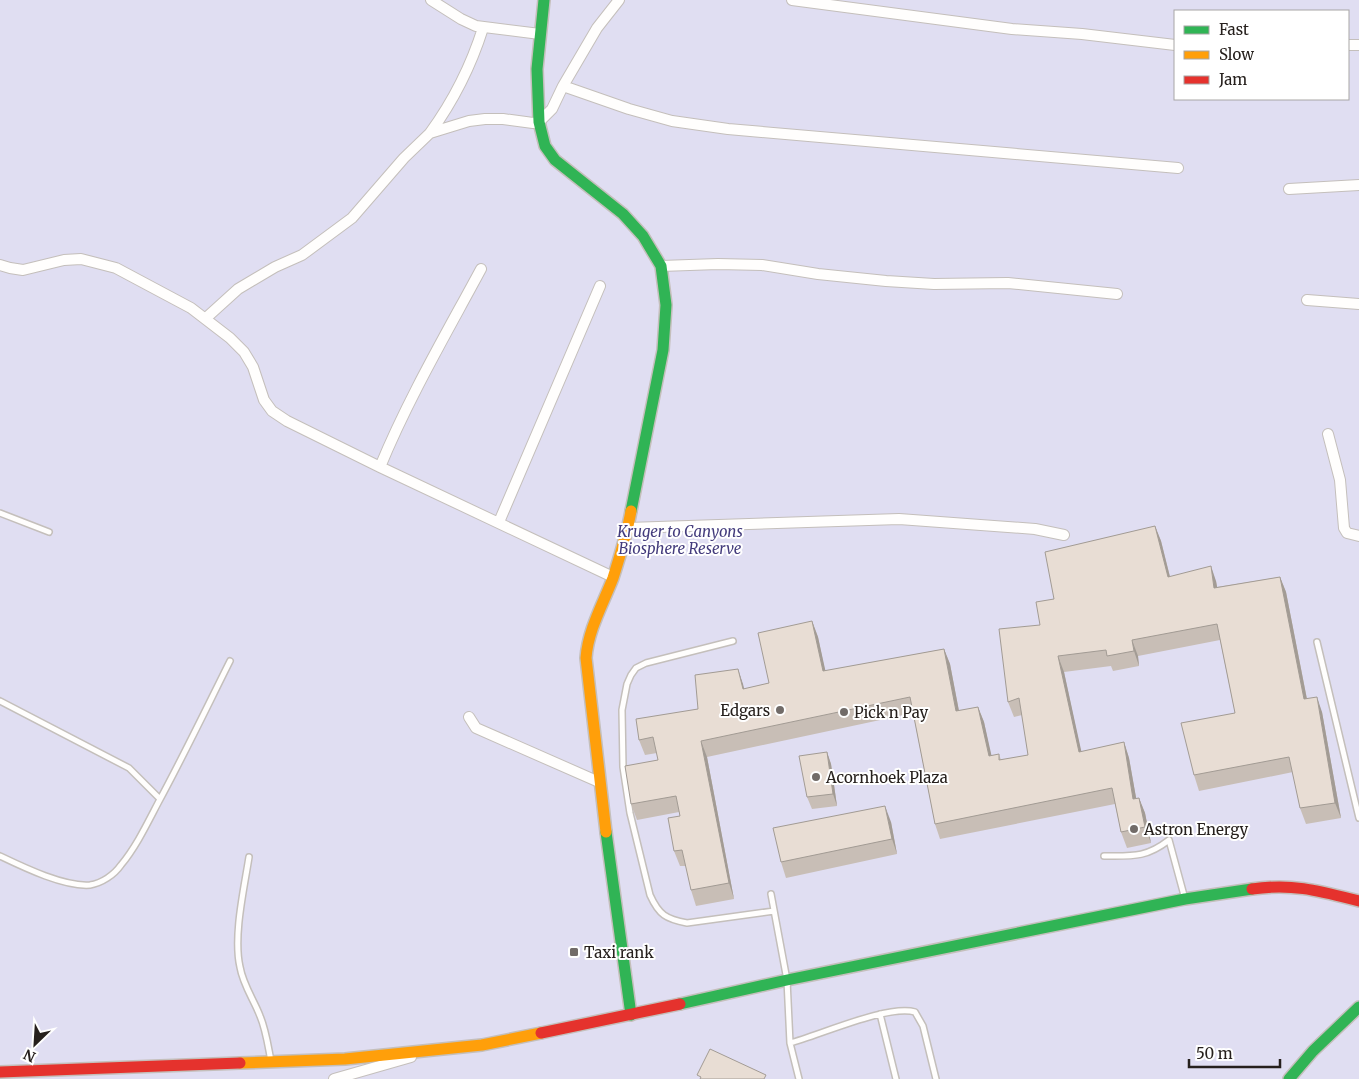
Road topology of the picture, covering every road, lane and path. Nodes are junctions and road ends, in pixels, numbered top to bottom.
1 (431, 0) edge
2 (544, 0) edge
3 (618, 0) edge
4 (792, 0) edge
5 (484, 28) junction
6 (540, 34) junction
7 (1174, 45) edge
8 (562, 86) junction
9 (539, 122) junction
10 (430, 133) junction
11 (1178, 168) dead end
12 (1359, 185) edge
13 (1289, 188) dead end
14 (0, 265) edge
15 (661, 266) junction
16 (481, 269) dead end
17 (600, 286) dead end
18 (1117, 294) dead end
19 (1307, 300) dead end
20 (1359, 304) edge
21 (206, 318) junction
22 (1328, 434) dead end
23 (380, 467) junction
24 (0, 513) edge
25 (499, 522) junction
26 (628, 528) junction
27 (49, 532) dead end
28 (1064, 535) dead end
29 (1359, 536) edge
30 (613, 576) junction
31 (733, 641) dead end
32 (1317, 642) dead end
33 (230, 661) dead end
34 (0, 701) edge
35 (468, 717) dead end
36 (599, 782) junction
37 (160, 799) junction
38 (1359, 818) edge
39 (0, 856) edge
40 (1104, 856) dead end
41 (249, 857) dead end
42 (771, 894) dead end
43 (1185, 899) junction
44 (1359, 901) edge
45 (774, 911) junction
46 (786, 980) junction
47 (1359, 1006) edge
48 (880, 1014) junction
49 (631, 1015) junction
50 (790, 1043) junction
51 (429, 1052) junction
52 (271, 1061) junction
53 (0, 1072) edge
54 (334, 1079) edge
55 (799, 1079) edge
56 (896, 1079) edge
57 (936, 1079) edge
58 (1289, 1079) edge

1 - 5 street
2 - 6 street
3 - 8 street
4 - 7 street
5 - 6 street
5 - 10 street
6 - 9 street
8 - 9 street
8 - 11 street
9 - 10 street
9 - 15 street
10 - 21 street
12 - 13 street
14 - 21 street
15 - 18 street
15 - 26 street
16 - 23 street
17 - 25 street
19 - 20 street
21 - 23 street
22 - 29 street
23 - 25 street
24 - 27 lane
25 - 30 street
26 - 28 street
26 - 30 street
30 - 36 street
31 - 45 lane
32 - 38 lane
33 - 37 lane
34 - 37 lane
35 - 36 street
36 - 49 street
37 - 39 lane
40 - 43 lane
41 - 52 lane
42 - 45 lane
43 - 44 street
43 - 46 street
45 - 46 lane
46 - 49 street
46 - 50 lane
47 - 58 street
48 - 50 lane
48 - 56 lane
48 - 57 lane
49 - 51 street
50 - 55 lane
51 - 52 street
51 - 54 street
52 - 53 street

